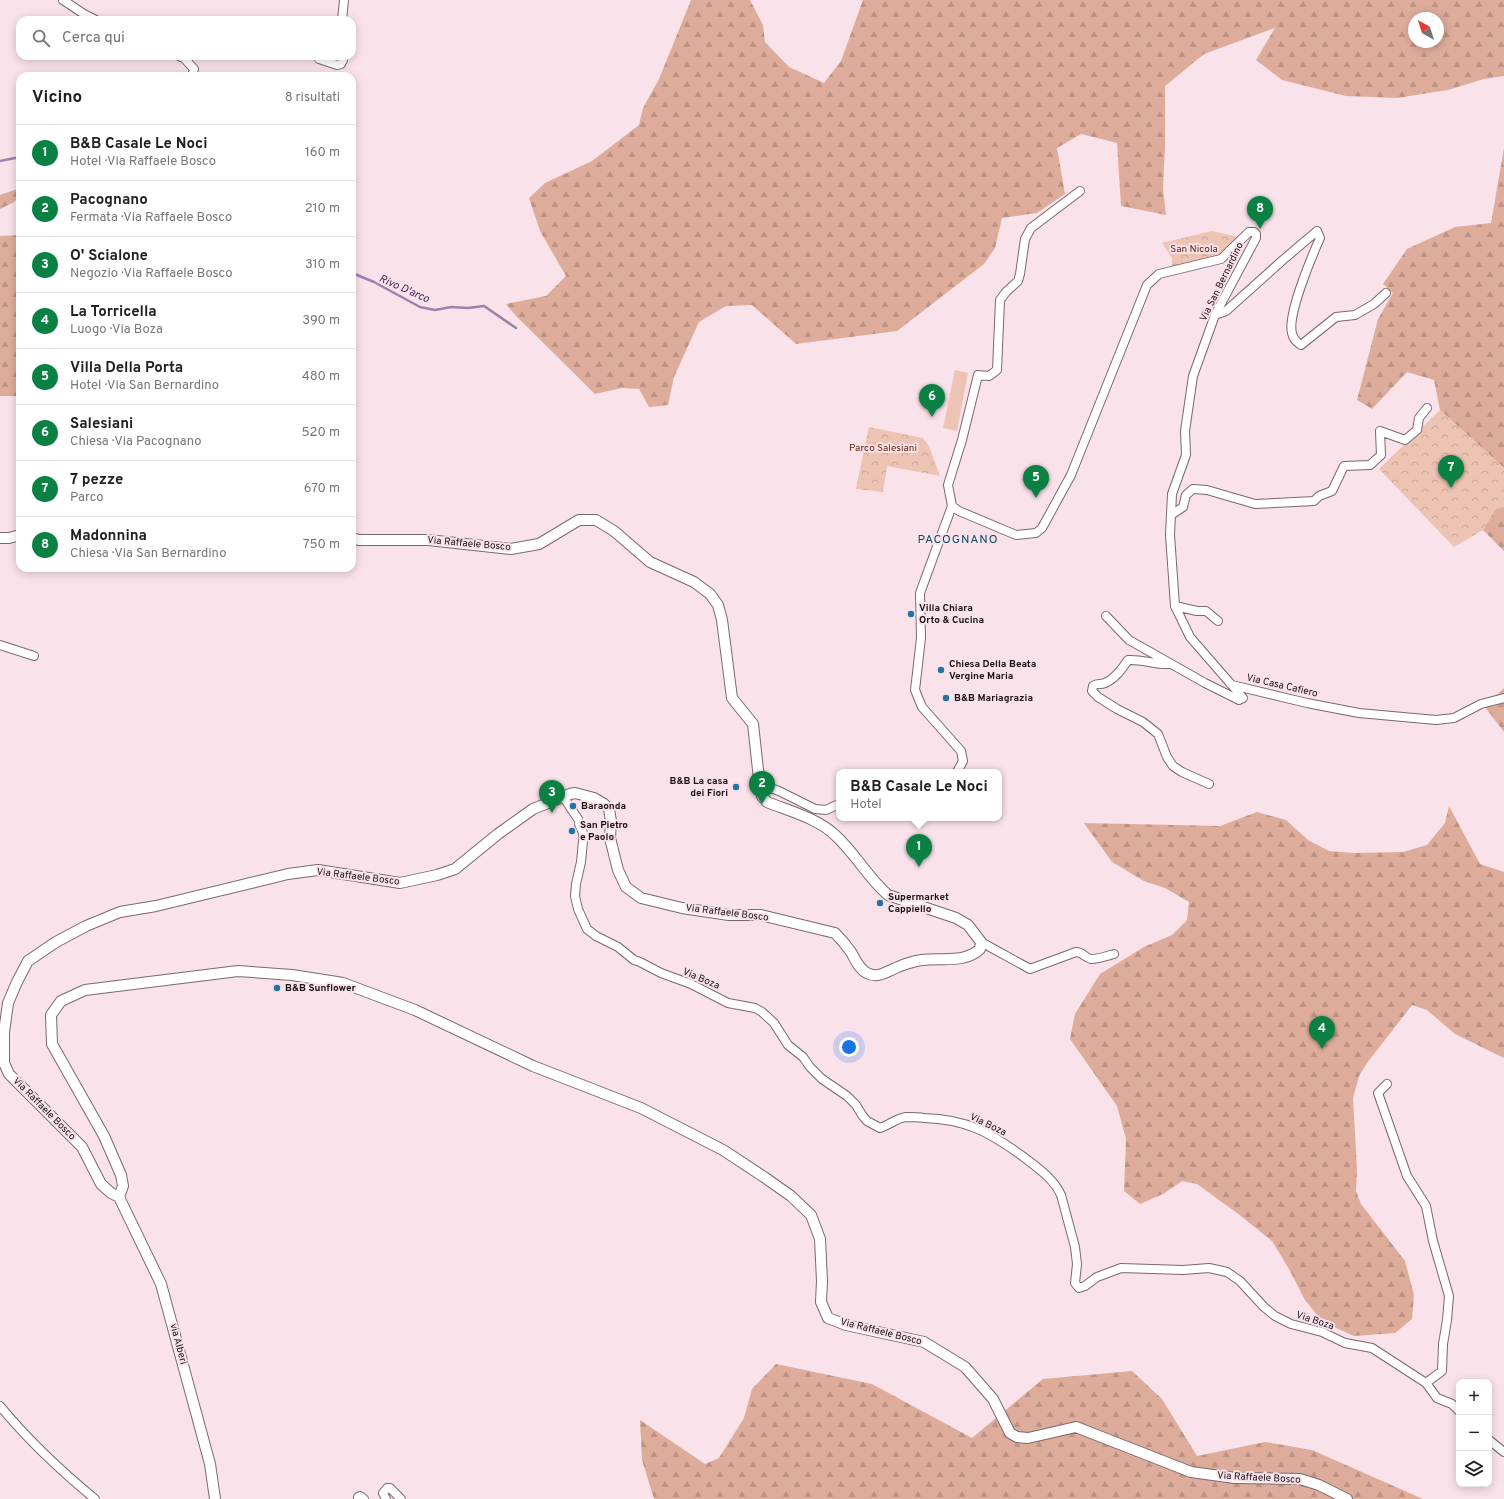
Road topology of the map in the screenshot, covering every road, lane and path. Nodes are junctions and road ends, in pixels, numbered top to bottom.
1 (63, 0) edge
2 (344, 0) edge
3 (88, 16) edge
4 (342, 16) edge
5 (186, 60) edge
6 (322, 60) edge
7 (343, 60) edge
8 (193, 72) edge
9 (1080, 191) dead end
10 (1386, 293) dead end
11 (1215, 315) junction
12 (1427, 408) dead end
13 (952, 506) junction
14 (1170, 515) junction
15 (16, 536) edge
16 (0, 538) edge
17 (356, 539) edge
18 (1175, 606) junction
19 (1106, 616) dead end
20 (1218, 621) dead end
21 (0, 645) edge
22 (34, 656) dead end
23 (1171, 664) junction
24 (1232, 685) junction
25 (1504, 698) edge
26 (959, 769) edge
27 (760, 784) junction
28 (1209, 784) dead end
29 (564, 795) junction
30 (836, 805) edge
31 (981, 942) junction
32 (1114, 954) dead end
33 (1387, 1084) dead end
34 (119, 1197) junction
35 (1426, 1383) junction
36 (0, 1406) edge
37 (1456, 1408) edge
38 (1492, 1442) edge
39 (1504, 1452) edge
40 (95, 1499) edge
41 (214, 1499) edge
42 (358, 1499) edge
43 (364, 1499) edge
44 (386, 1499) edge
45 (401, 1499) edge
46 (1347, 1499) edge

1 - 3 street
2 - 4 street
5 - 8 street
6 - 7 street
9 - 13 street
10 - 11 street
11 - 13 street, Via San Bernardino
11 - 14 street, Via San Bernardino
12 - 14 street
13 - 26 street
14 - 18 street, Via San Bernardino
15 - 16 street
17 - 27 street, Via Raffaele Bosco
18 - 20 street
18 - 24 street, Via San Bernardino
19 - 23 street, Via Casa Cafiero
21 - 22 street
23 - 24 street, Via Casa Cafiero
23 - 28 street
24 - 25 street, Via Casa Cafiero
27 - 30 street
27 - 31 street, Via Raffaele Bosco
29 - 31 street, Via Raffaele Bosco
29 - 34 street, Via Raffaele Bosco
29 - 35 street, Via Boza
31 - 32 street
33 - 35 street
34 - 41 street, via Alberi
34 - 46 street, Via Raffaele Bosco
35 - 37 street, Via Boza
36 - 40 street
38 - 39 street
42 - 43 street
44 - 45 street

